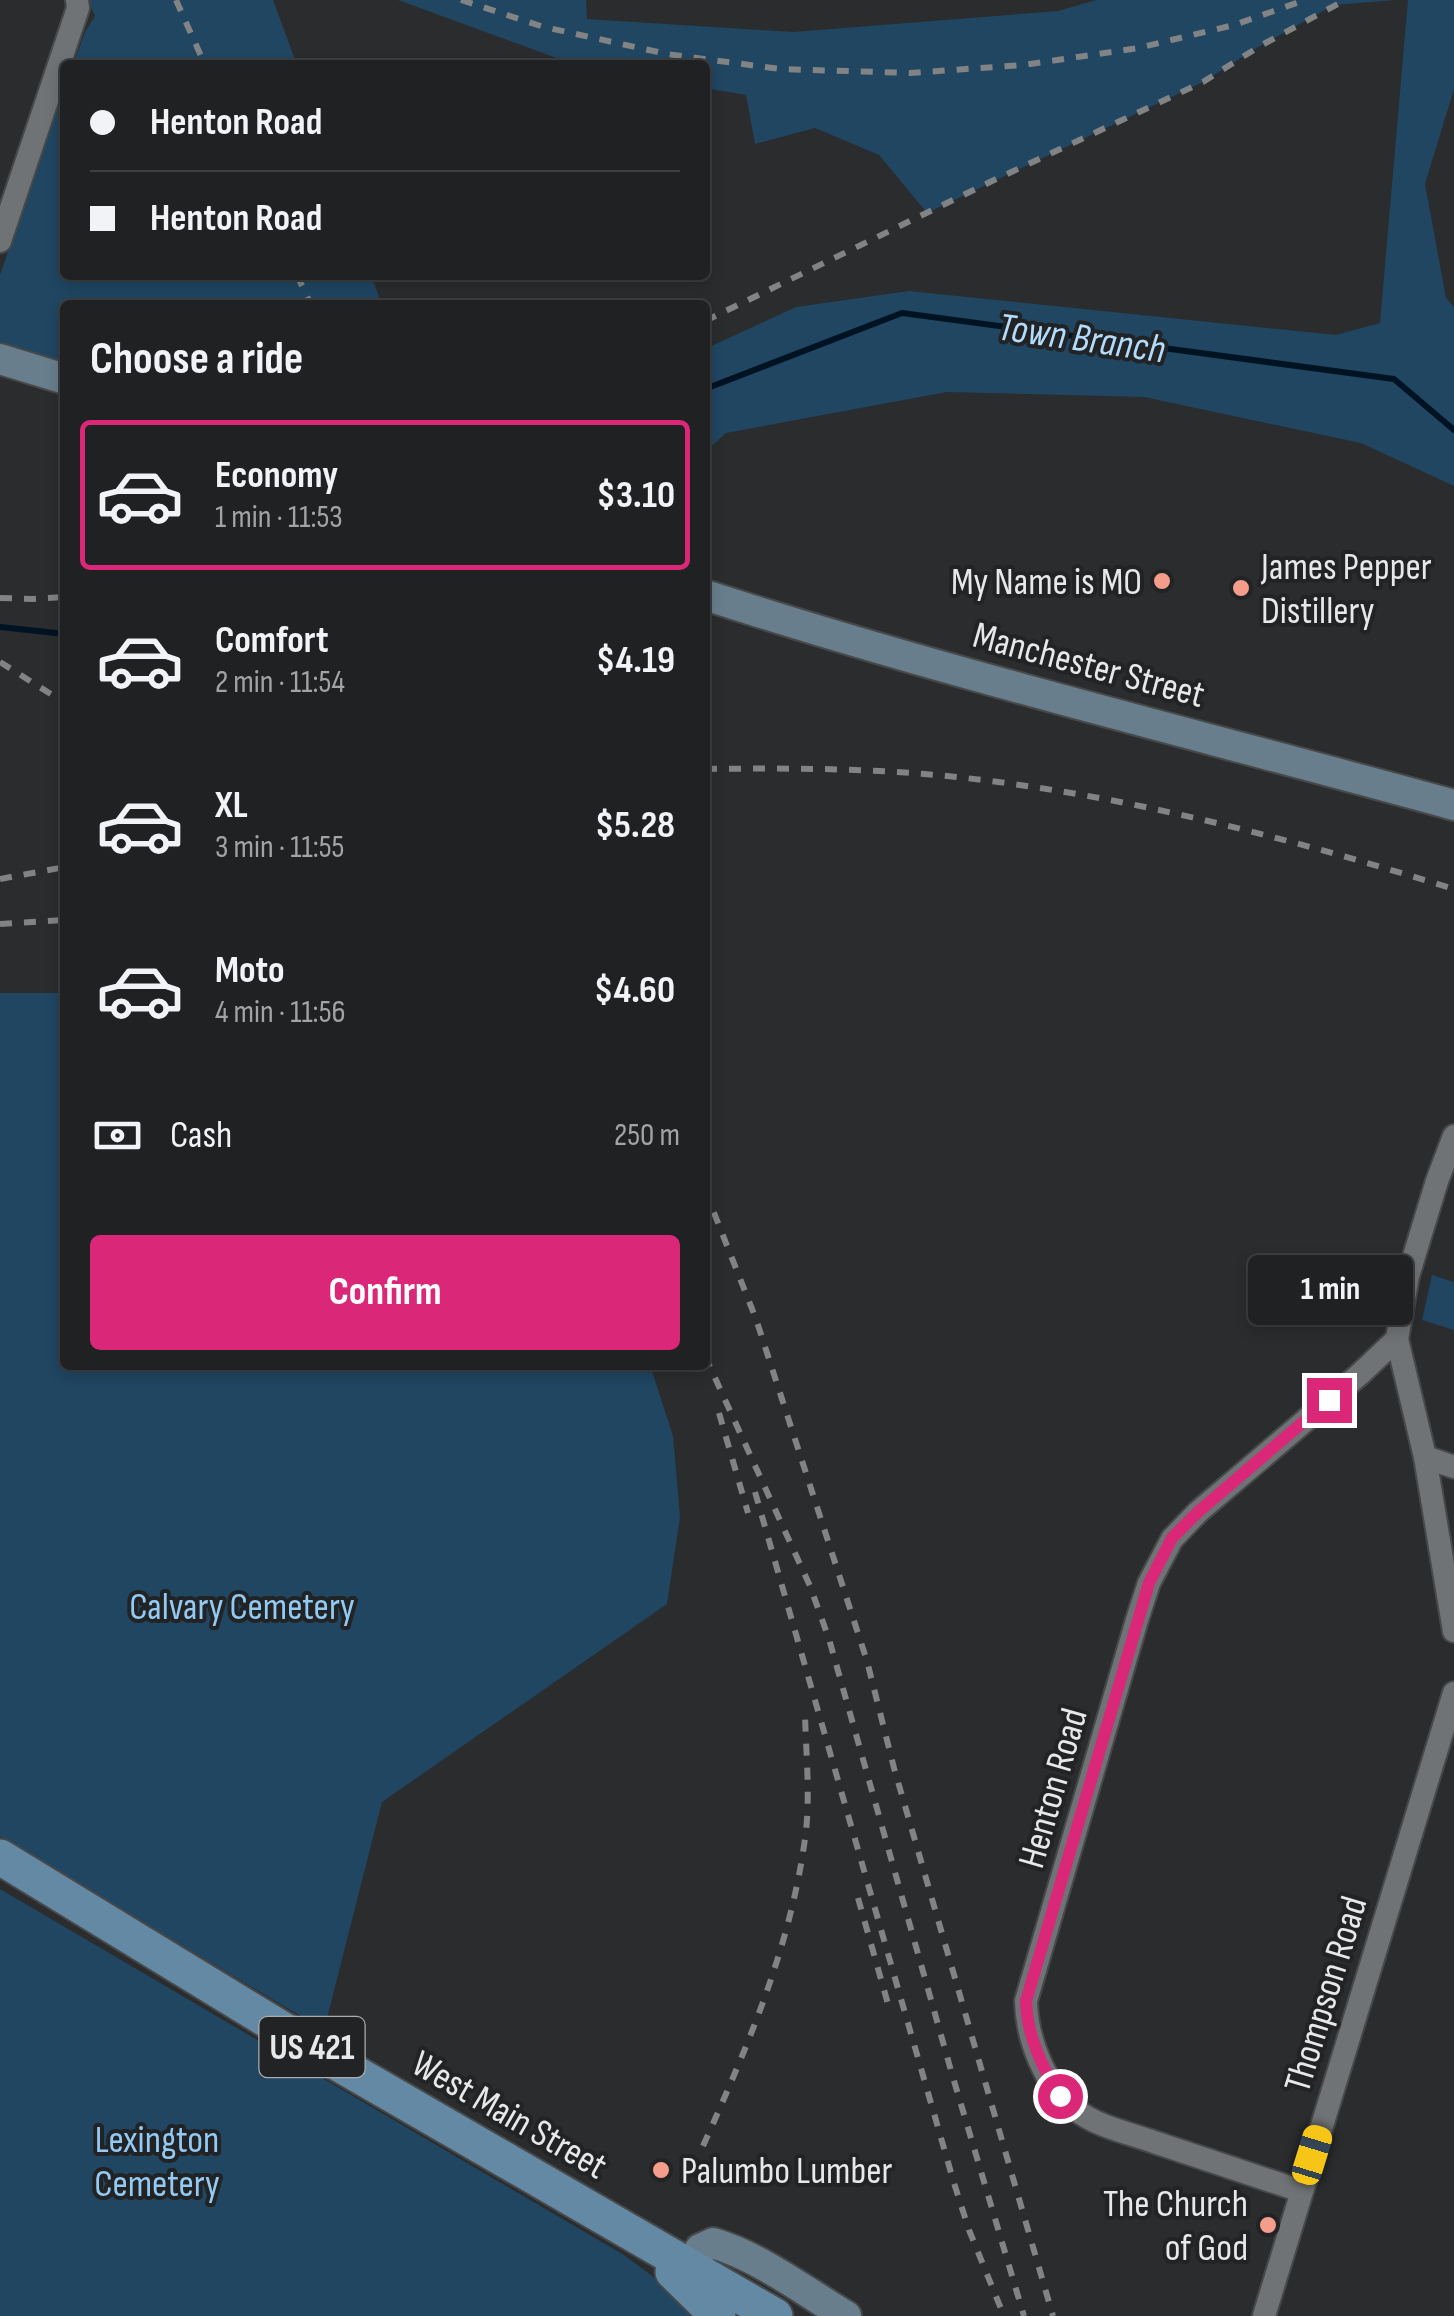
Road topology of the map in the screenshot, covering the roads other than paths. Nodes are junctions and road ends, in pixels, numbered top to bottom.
1 (76, 0) edge
2 (61, 60) edge
3 (60, 62) edge
4 (0, 241) edge
5 (0, 358) edge
6 (60, 378) edge
7 (710, 597) edge
8 (1454, 805) edge
9 (1454, 1136) edge
10 (1397, 1339) junction
11 (1425, 1457) junction
12 (1454, 1467) edge
13 (1454, 1632) edge
14 (1454, 1693) edge
15 (0, 1857) edge
16 (1301, 2191) junction
17 (628, 2232) junction
18 (691, 2268) junction
19 (718, 2316) edge
20 (774, 2316) edge
21 (846, 2316) edge
22 (1264, 2316) edge

1 - 2 street
3 - 4 street
5 - 6 main road
7 - 8 main road, Manchester Street
9 - 10 street
10 - 11 street
10 - 16 street, Henton Road
11 - 12 street
11 - 13 street
14 - 16 street, Thompson Road
15 - 17 main road, West Main Street / US 421
16 - 22 street, Thompson Road
17 - 18 main road, West Main Street / US 421
17 - 19 main road
18 - 20 main road, West Main Street / US 421
18 - 21 main road

